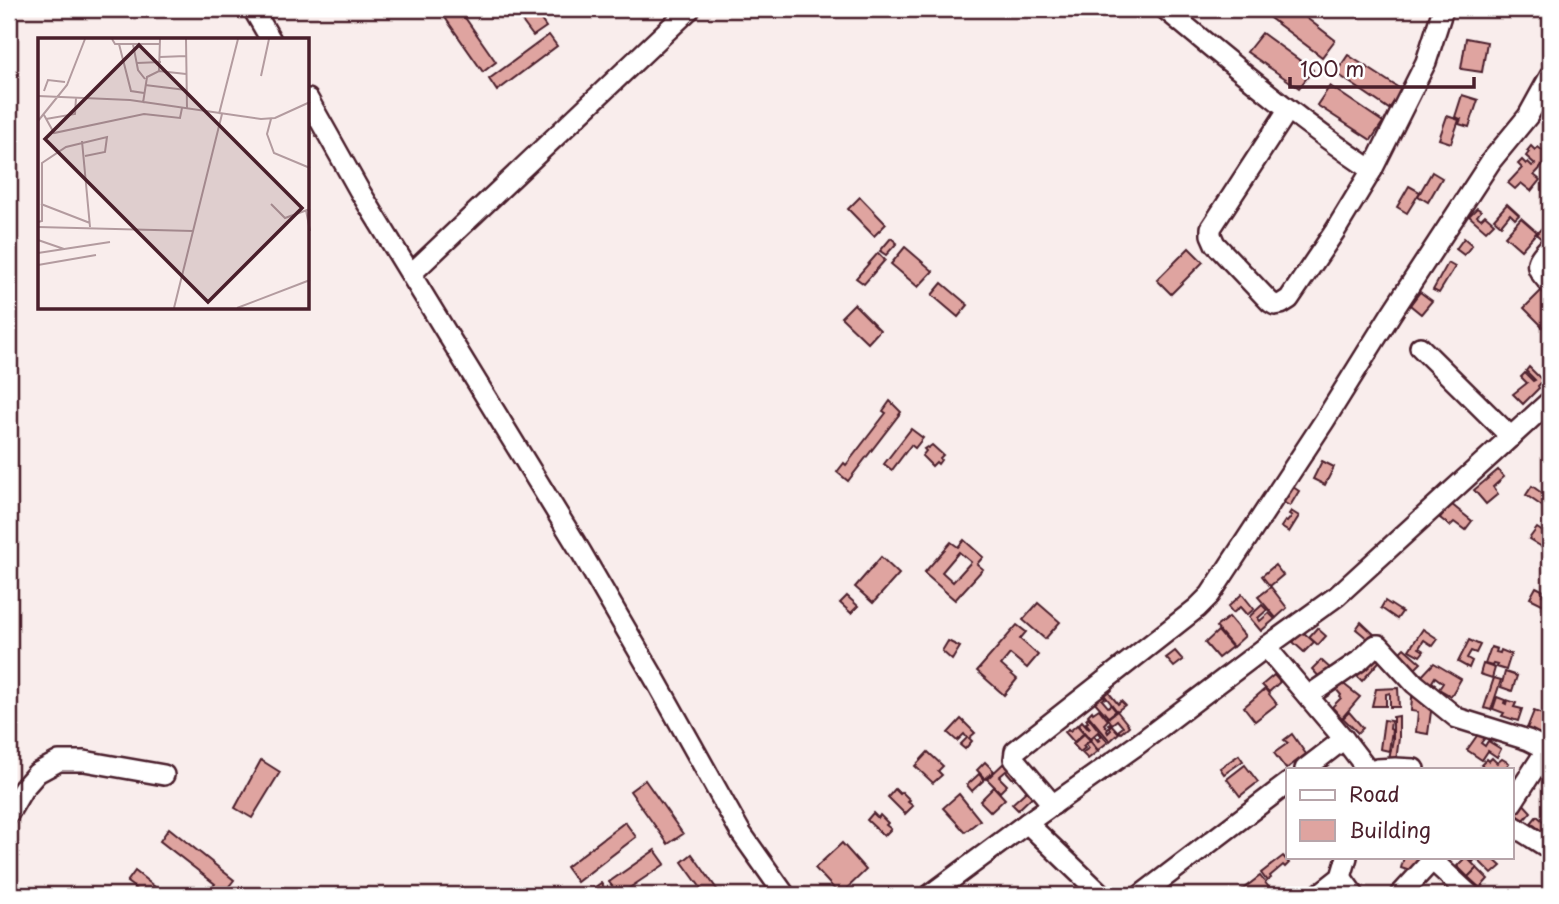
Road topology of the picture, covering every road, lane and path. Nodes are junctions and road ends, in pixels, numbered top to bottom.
1 (253, 9) edge
2 (690, 9) edge
3 (1165, 9) edge
4 (1443, 9) edge
5 (270, 38) edge
6 (1550, 76) edge
7 (310, 103) edge
8 (1288, 110) junction
9 (1373, 170) junction
10 (1550, 246) edge
11 (411, 274) junction
12 (1550, 284) edge
13 (1420, 347) dead end
14 (1550, 401) edge
15 (1511, 437) junction
16 (1266, 647) junction
17 (1308, 696) junction
18 (1344, 739) junction
19 (1549, 750) edge
20 (1306, 768) edge
21 (1366, 768) edge
22 (164, 775) dead end
23 (1286, 785) edge
24 (1514, 800) edge
25 (1053, 805) junction
26 (9, 813) edge
27 (1027, 823) junction
28 (1514, 826) edge
29 (1550, 849) edge
30 (1347, 858) edge
31 (1433, 858) edge
32 (1341, 877) junction
33 (785, 895) edge
34 (930, 895) edge
35 (1102, 895) edge
36 (1141, 895) edge
37 (1318, 895) edge
38 (1354, 895) edge
39 (1400, 895) edge
40 (1470, 895) edge

1 - 5 street
2 - 11 street
3 - 8 street
4 - 9 street
6 - 25 street
7 - 11 street
8 - 9 street
8 - 9 street
10 - 12 street
11 - 33 street
13 - 15 street
14 - 15 street
15 - 16 street
16 - 17 street
16 - 25 street
17 - 18 street
17 - 19 street
18 - 20 street
18 - 21 street
19 - 24 street
22 - 26 street
23 - 36 street
25 - 27 street
27 - 34 street
27 - 35 street
28 - 29 street
30 - 32 street
31 - 39 street
31 - 40 street
32 - 37 street
32 - 38 street

